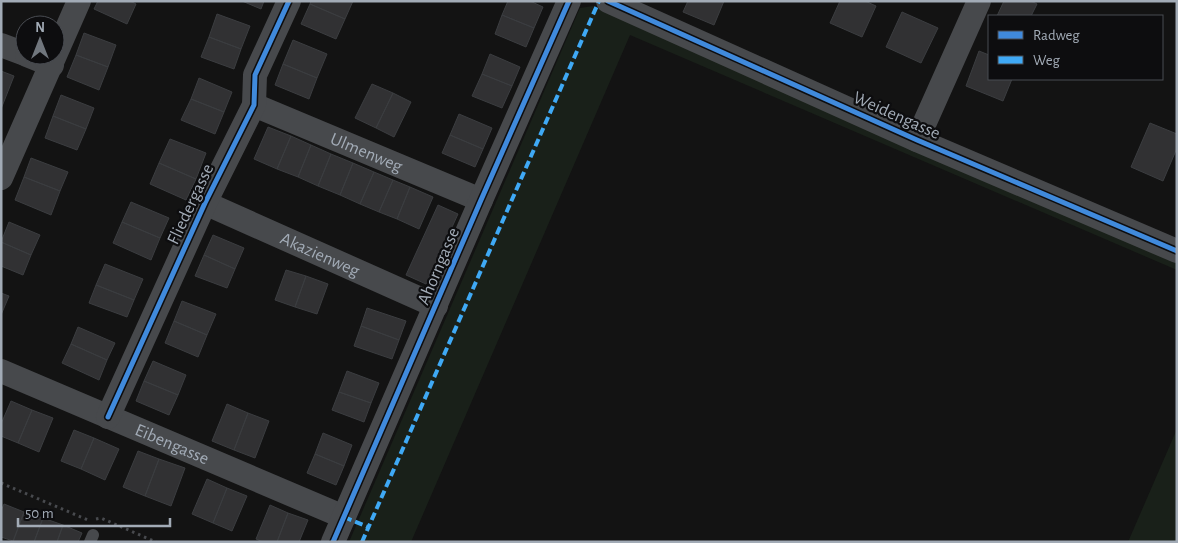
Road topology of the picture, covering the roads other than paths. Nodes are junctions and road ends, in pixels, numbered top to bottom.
1 (78, 1) edge
2 (289, 1) edge
3 (569, 1) edge
4 (608, 1) edge
5 (979, 1) edge
6 (65, 32) edge
7 (1, 45) edge
8 (15, 51) edge
9 (52, 65) edge
10 (254, 105) junction
11 (917, 140) junction
12 (1, 178) edge
13 (481, 200) junction
14 (205, 202) junction
15 (1177, 251) edge
16 (436, 306) junction
17 (1, 372) edge
18 (108, 417) junction
19 (344, 517) junction
20 (333, 542) edge

1 - 6 street
2 - 10 street, Fliedergasse
3 - 13 street, Ahorngasse
4 - 11 street, Weidengasse
5 - 11 street
7 - 8 street
9 - 12 street
10 - 13 street, Ulmenweg
10 - 14 street, Fliedergasse
11 - 15 street, Weidengasse
13 - 16 street, Ahorngasse
14 - 16 street, Akazienweg
14 - 18 street, Fliedergasse
16 - 19 street, Ahorngasse
17 - 18 street, Eibengasse
18 - 19 street, Eibengasse
19 - 20 street, Ahorngasse

